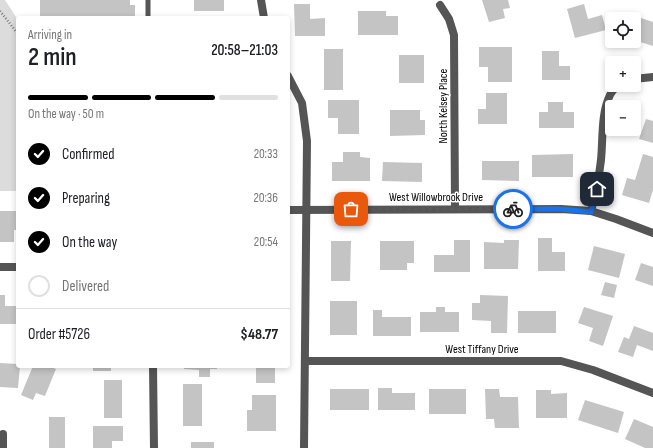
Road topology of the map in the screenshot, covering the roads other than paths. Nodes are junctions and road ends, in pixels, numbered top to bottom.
1 (148, 0) edge
2 (261, 0) edge
3 (440, 5) dead end
4 (148, 16) edge
5 (264, 16) edge
6 (653, 77) edge
7 (641, 78) edge
8 (290, 80) edge
9 (612, 92) edge
10 (455, 209) junction
11 (290, 210) edge
12 (306, 210) junction
13 (591, 212) junction
14 (653, 233) edge
15 (0, 267) edge
16 (16, 267) edge
17 (305, 361) junction
18 (154, 368) edge
19 (653, 393) edge
20 (3, 434) dead end
21 (3, 448) edge
22 (154, 448) edge
23 (304, 448) edge

1 - 4 lane
2 - 5 street
3 - 10 street, North Kelsey Place
6 - 7 street
8 - 12 street
9 - 13 street
10 - 12 street, West Willowbrook Drive
10 - 13 street, West Willowbrook Drive
11 - 12 street, West Willowbrook Drive
12 - 17 street
13 - 14 street, West Willowbrook Drive
15 - 16 street
17 - 19 street, West Tiffany Drive
17 - 23 street
18 - 22 street
20 - 21 street

